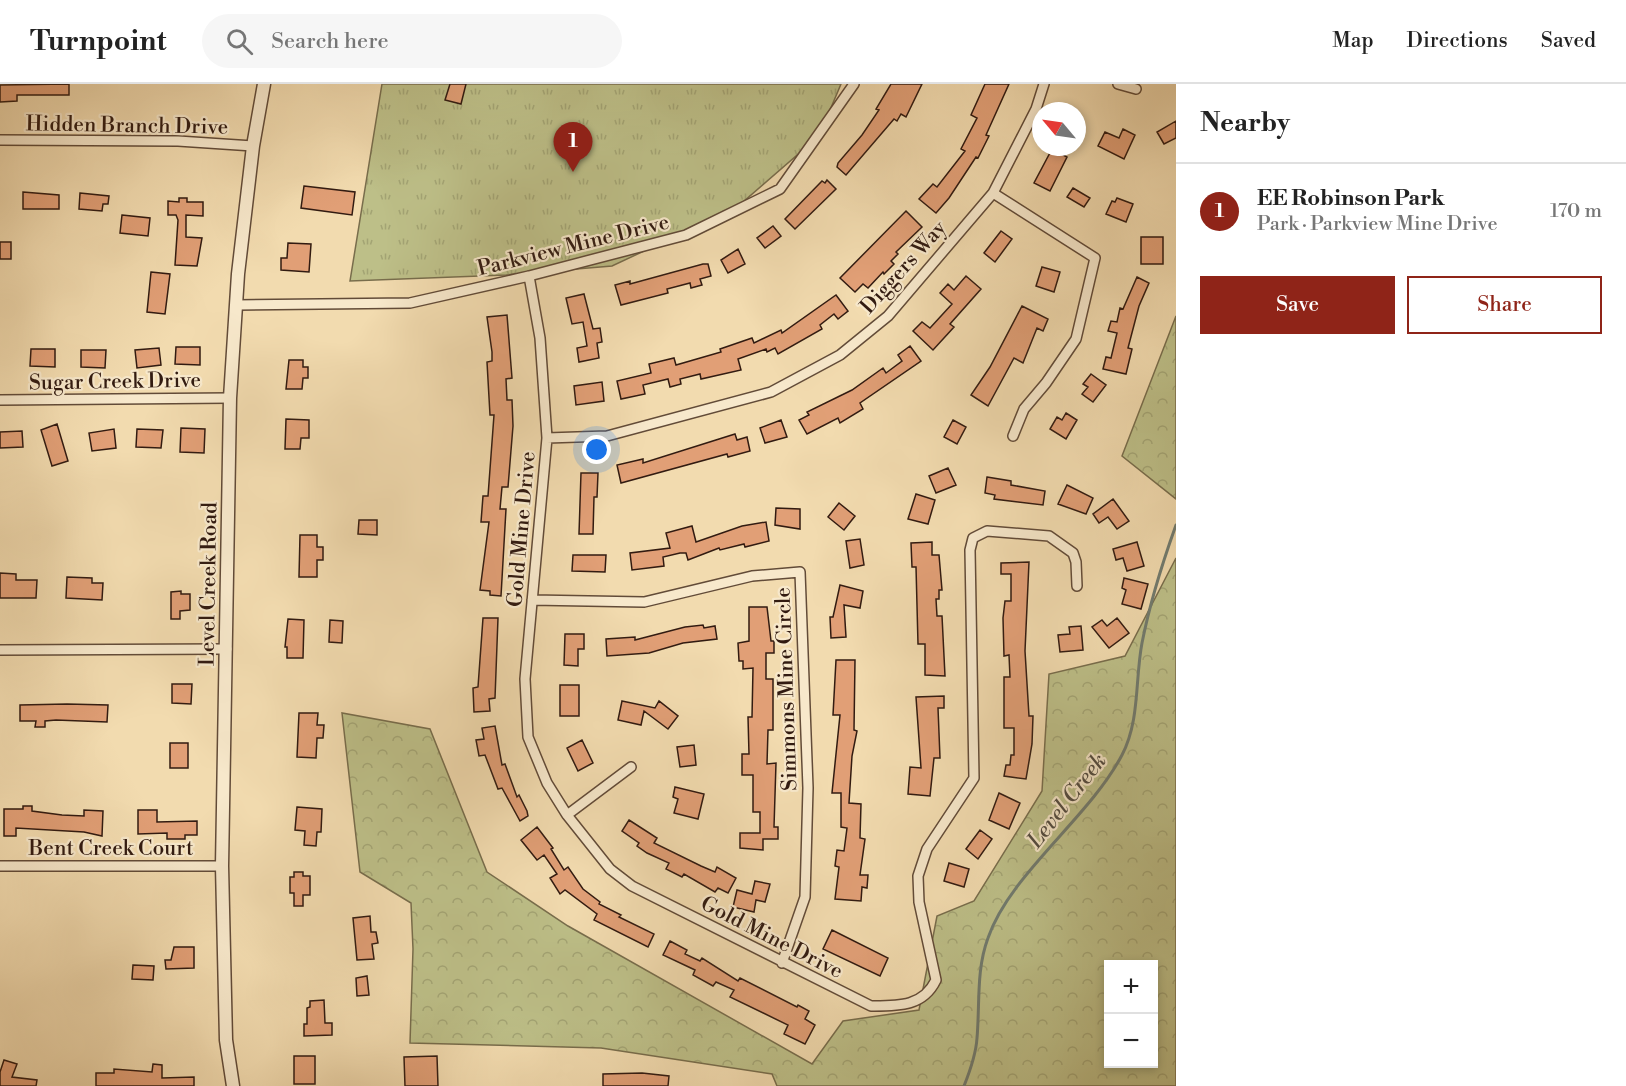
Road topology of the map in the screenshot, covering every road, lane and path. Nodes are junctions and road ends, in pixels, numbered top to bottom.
1 (264, 84) edge
2 (854, 84) edge
3 (1044, 84) edge
4 (1118, 84) edge
5 (1136, 89) dead end
6 (0, 140) edge
7 (253, 147) junction
8 (993, 193) junction
9 (529, 276) junction
10 (237, 305) junction
11 (230, 398) junction
12 (0, 400) edge
13 (1013, 436) dead end
14 (547, 438) junction
15 (1077, 586) dead end
16 (532, 600) junction
17 (227, 649) junction
18 (0, 650) edge
19 (631, 767) dead end
20 (567, 815) junction
21 (0, 866) edge
22 (222, 866) junction
23 (782, 963) junction
24 (233, 1086) edge

1 - 7 street, Level Creek Road
2 - 9 street, Parkview Mine Drive
3 - 8 street, Diggers Way
4 - 5 street
6 - 7 street, Hidden Branch Drive
7 - 10 street, Level Creek Road
8 - 13 street
8 - 14 street, Diggers Way
9 - 10 street, Parkview Mine Drive
9 - 14 street, Gold Mine Drive
10 - 11 street, Level Creek Road
11 - 12 street, Sugar Creek Drive
11 - 17 street, Level Creek Road
14 - 16 street, Gold Mine Drive
15 - 23 street, Gold Mine Drive
16 - 20 street, Gold Mine Drive
16 - 23 street, Simmons Mine Circle
17 - 18 street
17 - 22 street, Level Creek Road
19 - 20 street
20 - 23 street, Gold Mine Drive
21 - 22 street, Bent Creek Court
22 - 24 street, Level Creek Road

